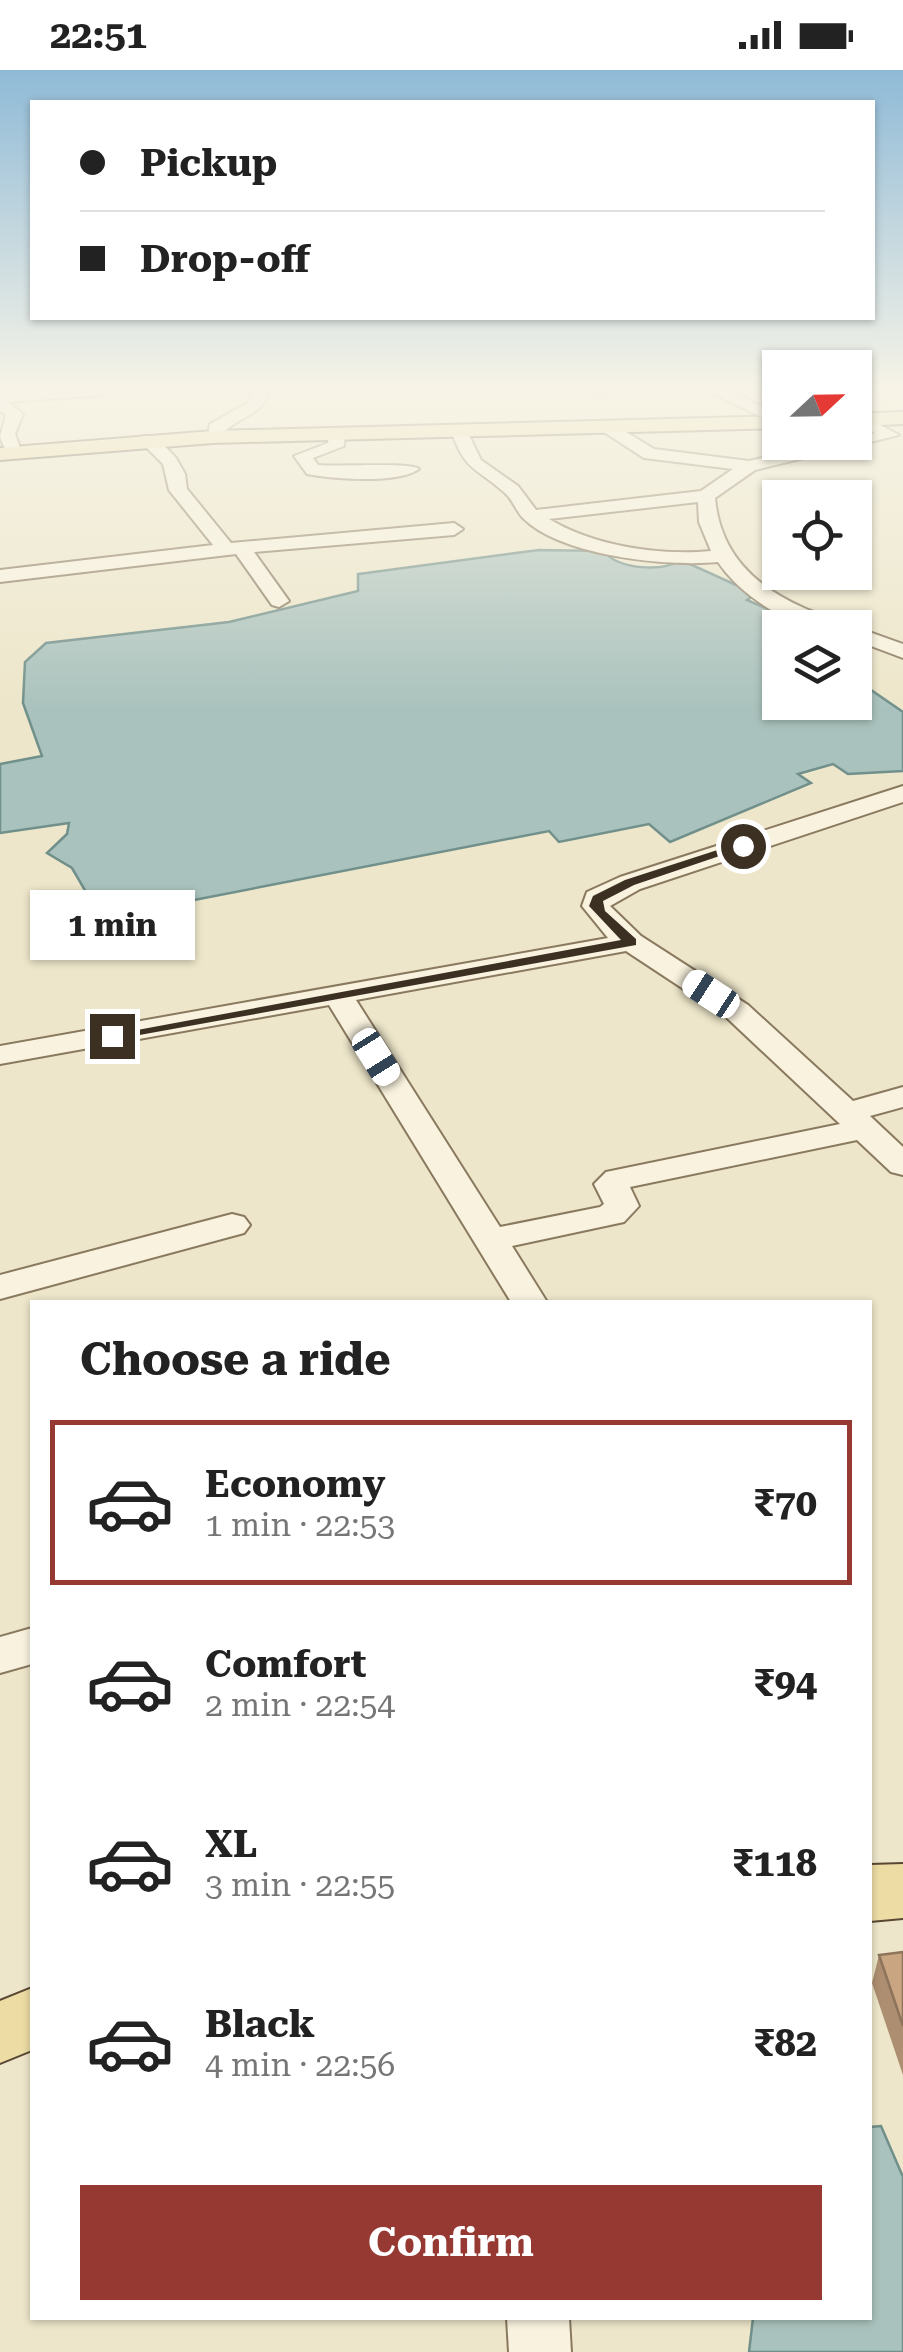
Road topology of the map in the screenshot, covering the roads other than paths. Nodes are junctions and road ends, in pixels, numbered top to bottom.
1 (182, 495) edge
2 (518, 495) edge
3 (706, 496) joint
4 (531, 516) junction
5 (454, 529) dead end
6 (234, 549) junction
7 (723, 556) junction
8 (0, 576) edge
9 (280, 600) dead end
10 (797, 610) edge
11 (872, 640) edge
12 (903, 652) edge
13 (903, 794) edge
14 (631, 942) junction
15 (338, 996) junction
16 (0, 1055) edge
17 (903, 1098) edge
18 (856, 1120) junction
19 (903, 1164) edge
20 (232, 1224) dead end
21 (491, 1240) junction
22 (0, 1286) edge
23 (529, 1300) edge
24 (30, 1647) edge
25 (0, 1655) edge
26 (903, 1891) edge
27 (872, 1893) edge
28 (30, 2020) edge
29 (0, 2032) edge
30 (538, 2320) edge
31 (540, 2352) edge

1 - 6 street
2 - 4 street
3 - 4 street
3 - 7 street
4 - 7 street
5 - 6 street
6 - 8 street
6 - 9 street
7 - 10 street
11 - 12 street
13 - 14 street
14 - 15 street
14 - 18 street
15 - 16 street
15 - 21 street
17 - 18 street
18 - 19 street
18 - 21 street
20 - 22 street
21 - 23 street
24 - 25 street
26 - 27 main road
28 - 29 main road
30 - 31 street

